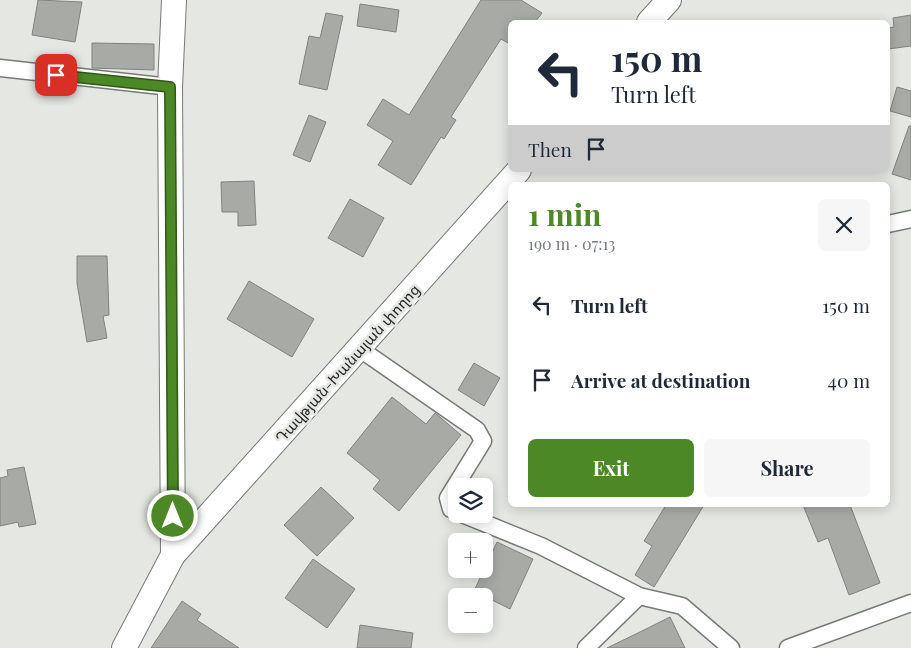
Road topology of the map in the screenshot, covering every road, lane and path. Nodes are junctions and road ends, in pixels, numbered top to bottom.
1 (174, 0) edge
2 (669, 0) edge
3 (651, 20) edge
4 (0, 68) edge
5 (170, 87) junction
6 (508, 183) edge
7 (911, 219) edge
8 (890, 224) edge
9 (360, 349) junction
10 (460, 478) edge
11 (484, 523) edge
12 (173, 556) junction
13 (640, 596) junction
14 (911, 602) edge
15 (130, 646) edge
16 (586, 648) edge
17 (731, 648) edge
18 (788, 648) edge

1 - 5 main road
2 - 3 main road
4 - 5 street
5 - 12 main road
6 - 9 main road, Դավթյան-Խանայան փողոց
7 - 8 street
9 - 10 street
9 - 12 main road, Դավթյան-Խանայան փողոց
11 - 13 street
12 - 15 main road
13 - 16 street
13 - 17 street
14 - 18 street

